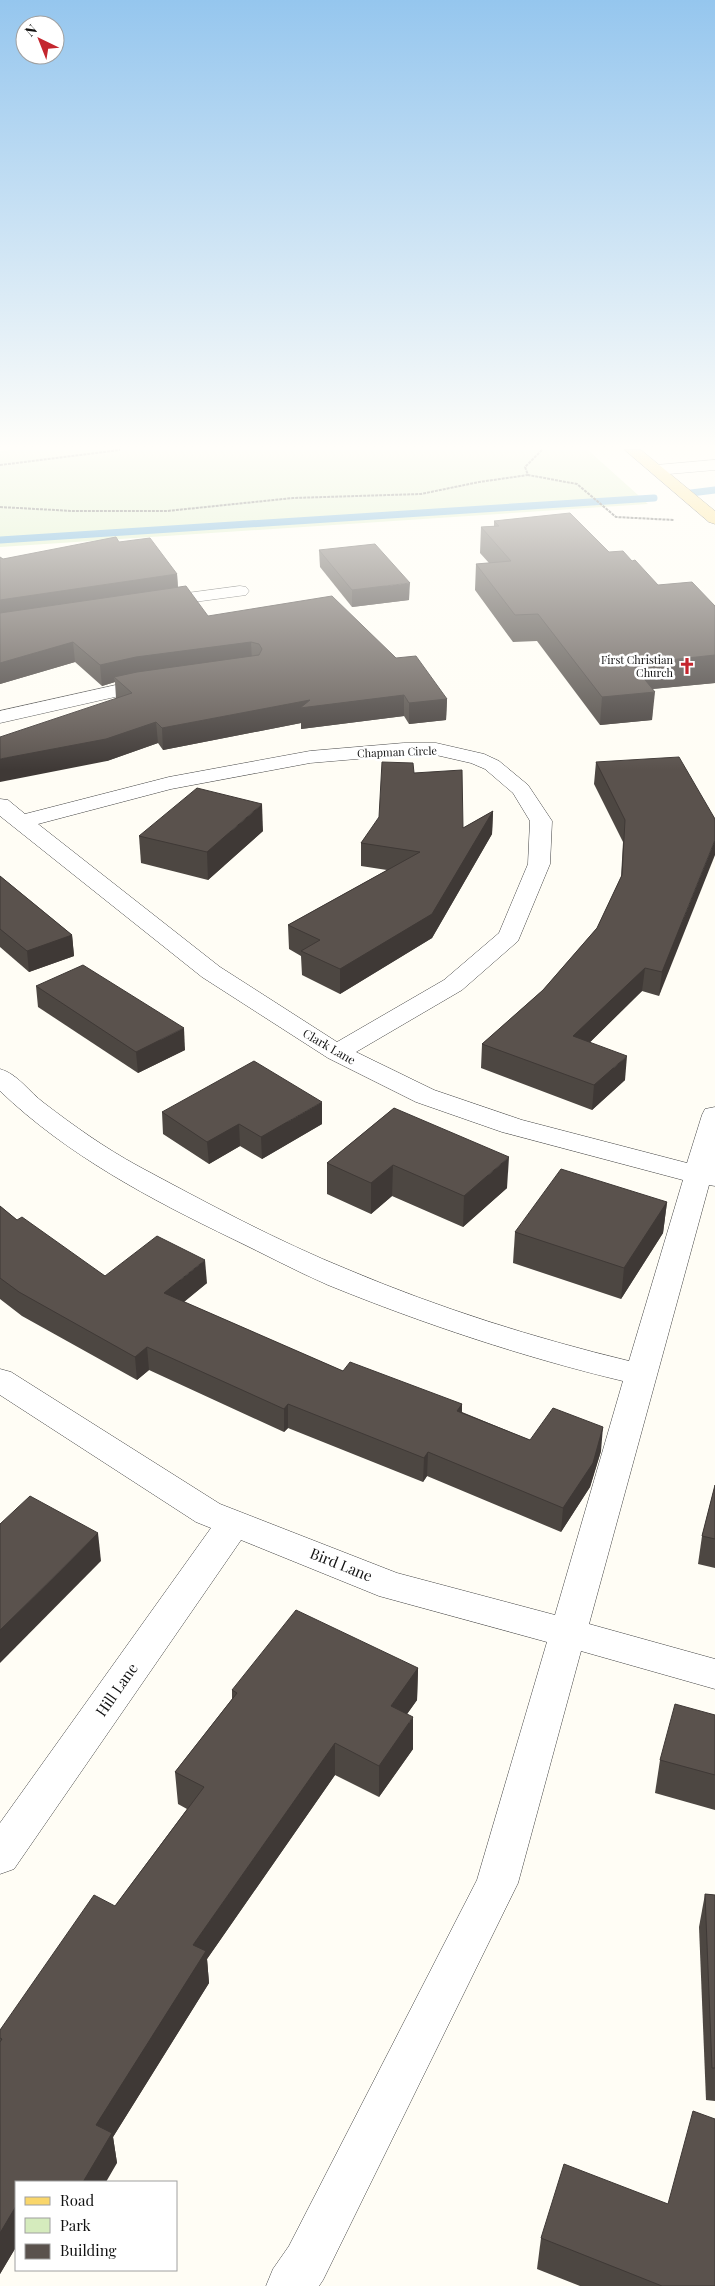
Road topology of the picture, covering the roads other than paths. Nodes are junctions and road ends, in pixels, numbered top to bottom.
1 (240, 591) dead end
2 (142, 604) edge
3 (166, 681) edge
4 (0, 717) edge
5 (0, 805) edge
6 (21, 822) junction
7 (337, 1053) junction
8 (0, 1077) edge
9 (715, 1115) edge
10 (707, 1176) edge
11 (642, 1375) junction
12 (0, 1380) edge
13 (234, 1523) junction
14 (568, 1633) junction
15 (715, 1674) edge
16 (0, 1856) edge
17 (290, 2286) edge

1 - 2 street
3 - 4 street
5 - 6 street, Clark Lane
6 - 7 street, Clark Lane
6 - 7 street, Chapman Circle
7 - 10 street, Clark Lane
8 - 11 street
9 - 10 street
10 - 11 street
11 - 14 street
12 - 13 street, Bird Lane
13 - 14 street, Bird Lane
13 - 16 street, Hill Lane
14 - 15 street, Bird Lane
14 - 17 street

